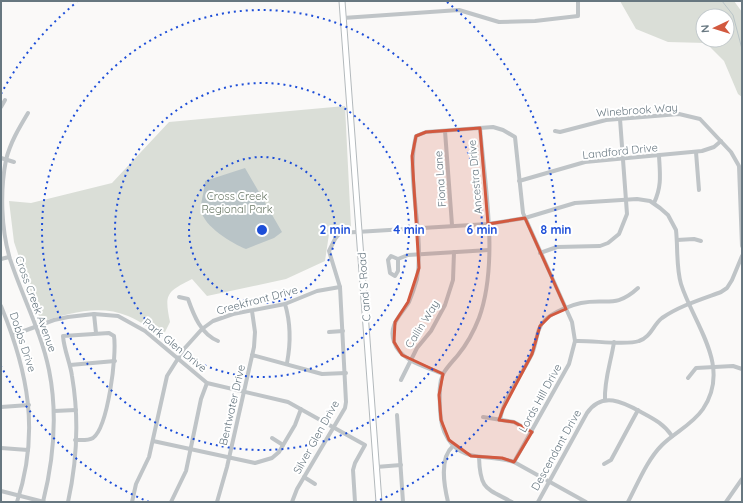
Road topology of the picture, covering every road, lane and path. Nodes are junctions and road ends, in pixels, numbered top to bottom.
1 (342, 1) edge
2 (578, 1) edge
3 (343, 18) junction
4 (5, 100) dead end
5 (1, 107) edge
6 (28, 113) dead end
7 (620, 118) junction
8 (480, 128) junction
9 (445, 131) junction
10 (555, 131) dead end
11 (721, 141) junction
12 (696, 152) junction
13 (659, 156) junction
14 (623, 158) junction
15 (3, 159) edge
16 (14, 162) dead end
17 (519, 181) junction
18 (699, 190) dead end
19 (627, 199) junction
20 (654, 203) junction
21 (525, 218) junction
22 (488, 224) junction
23 (452, 225) junction
24 (418, 228) junction
25 (360, 231) junction
26 (677, 240) junction
27 (701, 241) dead end
28 (742, 246) edge
29 (489, 250) junction
30 (454, 252) junction
31 (540, 253) junction
32 (419, 255) junction
33 (742, 256) edge
34 (9, 257) junction
35 (1, 259) edge
36 (398, 259) junction
37 (340, 286) junction
38 (638, 288) dead end
39 (179, 297) dead end
40 (285, 304) junction
41 (689, 305) junction
42 (1, 306) edge
43 (565, 307) junction
44 (252, 311) junction
45 (94, 314) junction
46 (36, 327) junction
47 (202, 329) junction
48 (343, 331) junction
49 (329, 332) dead end
50 (96, 333) junction
51 (13, 335) junction
52 (218, 341) dead end
53 (575, 341) junction
54 (614, 342) junction
55 (252, 355) junction
56 (177, 359) junction
57 (115, 360) junction
58 (411, 360) junction
59 (287, 363) junction
60 (70, 365) junction
61 (714, 367) junction
62 (742, 369) edge
63 (346, 373) junction
64 (443, 374) junction
65 (688, 378) dead end
66 (402, 380) dead end
67 (207, 383) junction
68 (244, 392) junction
69 (605, 400) junction
70 (29, 405) junction
71 (1, 407) edge
72 (301, 409) junction
73 (76, 410) junction
74 (638, 410) junction
75 (54, 411) junction
76 (397, 415) dead end
77 (483, 417) dead end
78 (500, 420) junction
79 (333, 427) junction
80 (532, 432) junction
81 (672, 436) junction
82 (272, 438) dead end
83 (75, 440) junction
84 (153, 441) junction
85 (283, 445) junction
86 (453, 446) junction
87 (1, 448) edge
88 (28, 450) junction
89 (190, 450) junction
90 (479, 457) junction
91 (229, 458) junction
92 (514, 462) junction
93 (604, 464) dead end
94 (401, 465) junction
95 (376, 467) junction
96 (304, 477) junction
97 (742, 479) edge
98 (549, 482) junction
99 (315, 484) dead end
100 (1, 491) edge
101 (20, 495) junction
102 (17, 502) edge
103 (44, 502) edge
104 (68, 502) edge
105 (132, 502) edge
106 (171, 502) edge
107 (217, 502) edge
108 (292, 502) edge
109 (355, 502) edge
110 (379, 502) edge
111 (404, 502) edge
112 (448, 502) edge
113 (512, 502) edge
114 (538, 502) edge
115 (586, 502) edge
116 (628, 502) edge
117 (726, 502) edge

1 - 3 main road, C and S Road
2 - 3 street
3 - 25 main road, C and S Road
4 - 5 street
6 - 15 street
7 - 10 street, Winebrook Way
7 - 11 street, Winebrook Way
7 - 14 street
8 - 9 street
8 - 17 street
8 - 22 street, Ancestra Drive
9 - 23 street, Fiona Lane
9 - 24 street
11 - 12 street, Landford Drive
11 - 28 street, Winebrook Way
12 - 13 street, Landford Drive
12 - 18 street
13 - 14 street, Landford Drive
13 - 20 street
14 - 17 street, Landford Drive
14 - 19 street
15 - 16 street
15 - 34 street, Cross Creek Avenue
17 - 21 street
19 - 20 street
19 - 21 street
19 - 31 street
20 - 26 street
21 - 22 street
21 - 31 street
22 - 23 street
22 - 29 street, Ancestra Drive
23 - 24 street
24 - 25 street
24 - 32 street
25 - 37 street, Silver Glen Drive
25 - 95 main road, C and S Road
26 - 27 street
26 - 41 street
29 - 30 street
29 - 64 street, Ancestra Drive
30 - 32 street
30 - 58 street, Cailin Way
31 - 43 street
32 - 36 street
32 - 58 street
33 - 41 street
34 - 35 street
34 - 46 street, Cross Creek Avenue
36 - 36 street
37 - 40 street, Creekfront Drive
37 - 48 street, Silver Glen Drive
38 - 43 street
39 - 47 street
40 - 44 street, Creekfront Drive
40 - 59 street
41 - 54 street
41 - 61 street
42 - 51 street, Dobbs Drive
43 - 53 street
43 - 78 street
44 - 47 street, Creekfront Drive
44 - 55 street, Bentwater Drive
45 - 46 street, Park Glen Drive
45 - 50 street
45 - 56 street, Park Glen Drive
46 - 51 street, Park Glen Drive
46 - 75 street, Cross Creek Avenue
47 - 52 street
47 - 56 street, Creekfront Drive
48 - 49 street
48 - 63 street, Silver Glen Drive
50 - 57 street
50 - 60 street
51 - 70 street, Dobbs Drive
53 - 54 street
53 - 80 street, Lords Hill Drive
54 - 69 street
55 - 59 street
55 - 68 street, Bentwater Drive
56 - 67 street, Park Glen Drive
56 - 84 street, Creekfront Drive
57 - 60 street
57 - 83 street
58 - 64 street
58 - 66 street, Cailin Way
59 - 63 street
60 - 73 street
61 - 62 street
61 - 65 street
61 - 81 street
63 - 79 street, Silver Glen Drive
64 - 86 street, Ancestra Drive
67 - 68 street, Park Glen Drive
67 - 89 street
68 - 72 street, Park Glen Drive
68 - 91 street, Bentwater Drive
69 - 74 street
69 - 98 street, Descendant Drive
70 - 71 street
70 - 88 street, Dobbs Drive
72 - 79 street, Park Glen Drive
72 - 85 street
73 - 75 street
73 - 83 street
74 - 81 street
74 - 93 street
75 - 103 street, Cross Creek Avenue
76 - 94 street
77 - 78 street
78 - 80 street
79 - 96 street, Silver Glen Drive
79 - 109 street, Park Glen Drive
80 - 92 street, Lords Hill Drive
81 - 116 street
82 - 85 street
83 - 104 street
84 - 89 street
84 - 105 street, Creekfront Drive
85 - 91 street
86 - 90 street
86 - 112 street
87 - 88 street
88 - 101 street, Dobbs Drive
89 - 91 street
89 - 106 street
90 - 92 street
90 - 113 street
91 - 107 street, Bentwater Drive
92 - 98 street
94 - 95 street
94 - 111 street
95 - 110 main road, C and S Road
96 - 99 street
96 - 108 street, Silver Glen Drive
97 - 117 street
98 - 114 street, Descendant Drive
98 - 115 street
100 - 101 street
101 - 102 street, Dobbs Drive
101 - 103 street

